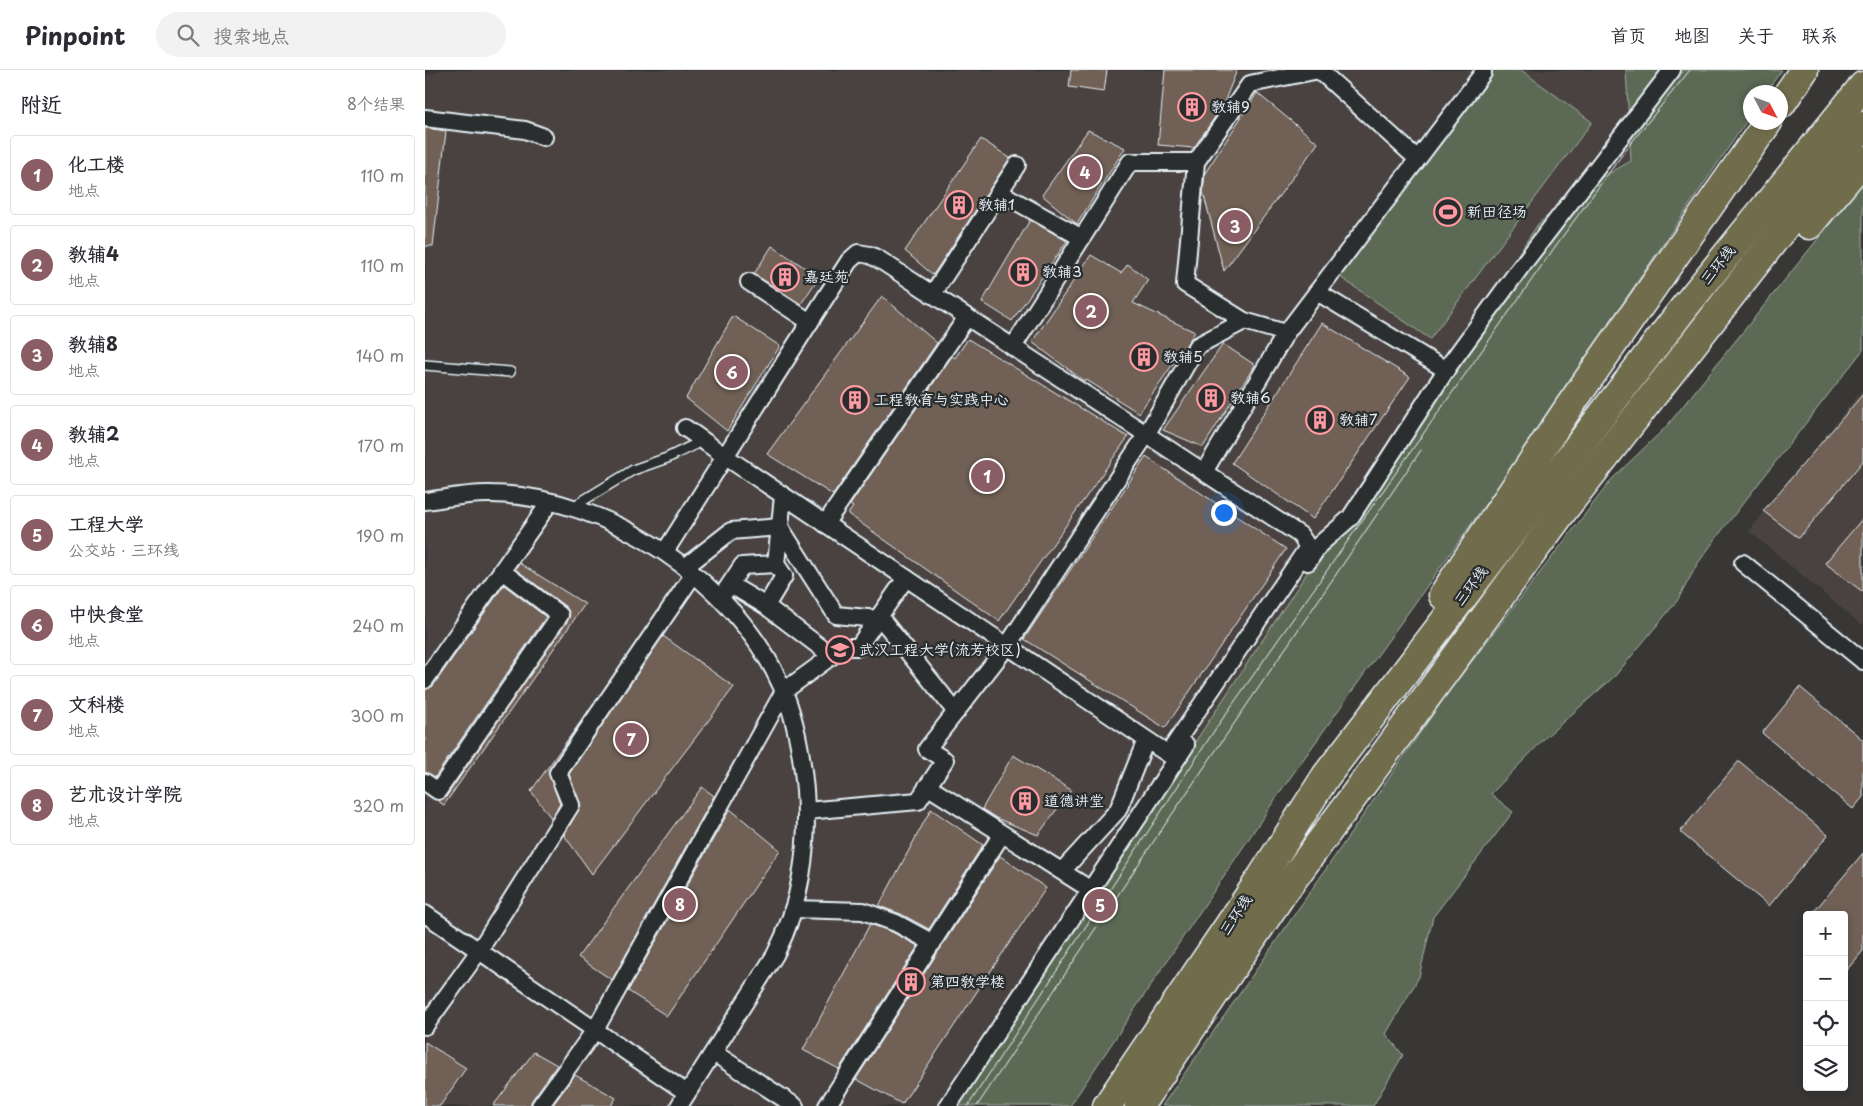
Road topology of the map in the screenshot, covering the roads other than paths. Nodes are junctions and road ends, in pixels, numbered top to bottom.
1 (1319, 70) edge
2 (1673, 70) edge
3 (1804, 70) edge
4 (1483, 73) dead end
5 (1863, 86) edge
6 (1788, 94) edge
7 (425, 118) edge
8 (1863, 126) edge
9 (1762, 130) edge
10 (544, 137) dead end
11 (1413, 155) dead end
12 (1863, 160) edge
13 (1196, 162) junction
14 (1017, 165) dead end
15 (999, 192) junction
16 (1082, 238) junction
17 (749, 282) dead end
18 (1317, 292) junction
19 (932, 295) junction
20 (967, 318) junction
21 (1244, 320) junction
22 (810, 322) junction
23 (1286, 333) junction
24 (1013, 348) junction
25 (425, 365) edge
26 (1446, 370) junction
27 (510, 372) dead end
28 (685, 428) dead end
29 (1147, 435) junction
30 (704, 440) junction
31 (725, 456) junction
32 (1204, 472) junction
33 (1580, 488) junction
34 (783, 496) junction
35 (425, 501) edge
36 (550, 502) junction
37 (571, 508) junction
38 (825, 524) junction
39 (780, 527) junction
40 (666, 550) junction
41 (1743, 563) dead end
42 (776, 564) junction
43 (502, 571) junction
44 (689, 571) junction
45 (906, 578) junction
46 (731, 585) junction
47 (719, 598) junction
48 (766, 606) junction
49 (879, 617) junction
50 (1007, 646) junction
51 (831, 656) junction
52 (1863, 661) edge
53 (425, 680) edge
54 (784, 691) junction
55 (956, 712) junction
56 (1146, 740) junction
57 (1326, 776) junction
58 (425, 782) edge
59 (927, 786) junction
60 (1118, 810) junction
61 (806, 811) junction
62 (1136, 821) junction
63 (1002, 834) junction
64 (1062, 871) junction
65 (1091, 890) junction
66 (793, 909) junction
67 (425, 914) edge
68 (933, 943) junction
69 (479, 951) junction
70 (425, 1026) edge
71 (595, 1030) junction
72 (714, 1053) junction
73 (683, 1099) edge
74 (540, 1106) edge
75 (795, 1106) edge
76 (827, 1106) edge
77 (948, 1106) edge
78 (1107, 1106) edge
79 (1139, 1106) edge

1 - 11 street
1 - 13 street
2 - 26 street
3 - 6 highway
4 - 18 street
5 - 57 highway, 三环线
7 - 10 street
8 - 33 highway, 三环线
9 - 57 highway
12 - 33 highway
13 - 16 street
13 - 21 street
14 - 15 street
15 - 16 street
15 - 19 street
16 - 24 street
17 - 22 street
18 - 23 street
18 - 26 street
19 - 20 street
19 - 22 street
20 - 24 street
20 - 38 street
21 - 23 street
21 - 29 street
22 - 31 street
23 - 32 street
24 - 29 street
25 - 27 lane
26 - 62 street
28 - 30 street
29 - 32 street
29 - 50 street
30 - 31 street
30 - 37 lane
31 - 34 street
31 - 40 street
32 - 56 street
33 - 79 highway, 三环线
34 - 38 street
34 - 39 street
35 - 36 street
36 - 37 street
36 - 43 street
37 - 40 street
38 - 45 street
39 - 42 street
39 - 44 street
39 - 49 street
40 - 44 street
41 - 52 street
42 - 46 street
42 - 48 street
43 - 53 street
43 - 58 street
44 - 47 street
44 - 69 street
45 - 49 street
45 - 50 street
46 - 47 street
46 - 48 street
47 - 54 street
48 - 51 street
49 - 51 street
49 - 55 street
50 - 55 street
50 - 56 street
51 - 54 street
54 - 61 street
54 - 71 street
55 - 59 street
56 - 60 street
57 - 78 highway, 三环线
59 - 61 street
59 - 63 street
60 - 62 street
60 - 64 street
61 - 66 street
62 - 65 street
63 - 64 street
63 - 68 street
64 - 65 street
65 - 77 street
66 - 68 street
66 - 72 street
67 - 69 street
68 - 76 street
69 - 70 street
69 - 71 street
71 - 73 street
71 - 74 street
72 - 73 street
72 - 75 street

